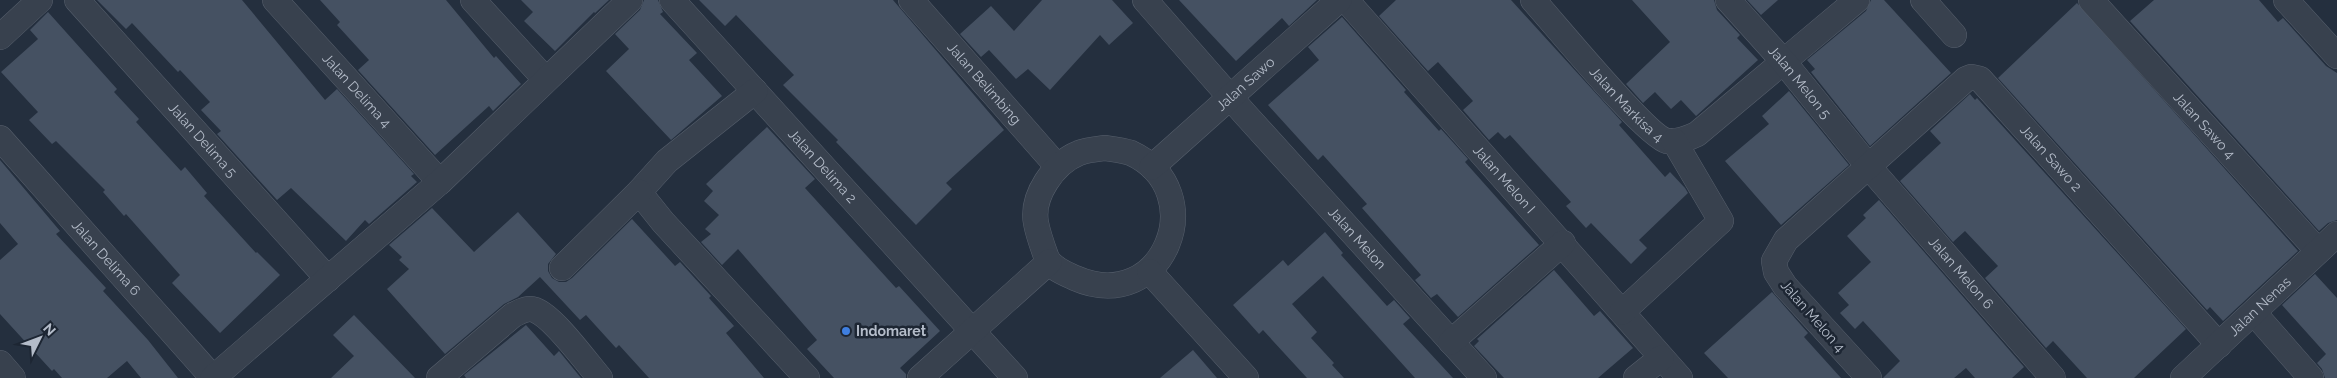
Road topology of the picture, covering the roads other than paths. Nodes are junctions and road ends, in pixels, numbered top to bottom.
1 (40, 0) edge
2 (77, 0) edge
3 (275, 0) edge
4 (474, 0) edge
5 (630, 0) edge
6 (672, 0) edge
7 (911, 0) edge
8 (1145, 0) edge
9 (1339, 0) edge
10 (1346, 0) edge
11 (1533, 0) edge
12 (1728, 0) edge
13 (1857, 0) edge
14 (1923, 0) edge
15 (2091, 0) edge
16 (2286, 0) edge
17 (1954, 35) dead end
18 (0, 37) edge
19 (2337, 56) edge
20 (1783, 62) junction
21 (546, 80) junction
22 (755, 91) junction
23 (1230, 97) junction
24 (0, 138) edge
25 (1674, 141) junction
26 (1057, 166) junction
27 (1152, 167) junction
28 (1869, 167) junction
29 (440, 182) junction
30 (639, 192) junction
31 (2337, 234) edge
32 (1563, 243) junction
33 (2318, 251) junction
34 (1048, 262) junction
35 (562, 268) dead end
36 (1150, 272) junction
37 (328, 279) junction
38 (1622, 312) junction
39 (2254, 313) junction
40 (972, 331) junction
41 (1451, 342) junction
42 (2219, 345) junction
43 (1661, 358) junction
44 (0, 363) edge
45 (14, 378) edge
46 (213, 378) edge
47 (439, 378) edge
48 (600, 378) edge
49 (807, 378) edge
50 (920, 378) edge
51 (1016, 378) edge
52 (1246, 378) edge
53 (1484, 378) edge
54 (1636, 378) edge
55 (1680, 378) edge
56 (1869, 378) edge
57 (2053, 378) edge
58 (2183, 378) edge
59 (2311, 378) edge

1 - 18 street
2 - 37 street, Jalan Delima 5
3 - 29 street, Jalan Delima 4
4 - 21 street
5 - 21 street
6 - 22 street, Jalan Delima 2
7 - 26 street, Jalan Belimbing
8 - 23 street, Jalan Melon
9 - 23 street, Jalan Sawo
10 - 32 street, Jalan Melon I
11 - 25 street, Jalan Markisa 4
12 - 20 street, Jalan Melon 5
13 - 20 street, Jalan Markisa 4
14 - 17 street
15 - 33 street, Jalan Sawo 4
16 - 19 street
20 - 25 street, Jalan Markisa 4
20 - 28 street, Jalan Melon 5
21 - 29 street
22 - 30 street
22 - 40 street, Jalan Delima 2
23 - 27 street, Jalan Sawo
23 - 41 street, Jalan Melon
24 - 46 street, Jalan Delima 6
25 - 38 street
26 - 27 street
26 - 34 street
27 - 36 street
28 - 42 street, Jalan Sawo 2
28 - 56 street, Jalan Melon 4
28 - 57 street, Jalan Melon 6
29 - 37 street
30 - 35 street
30 - 49 street
31 - 33 street, Jalan Nenas
32 - 38 street, Jalan Melon I
32 - 41 street
33 - 39 street, Jalan Nenas
34 - 36 street
34 - 40 street
36 - 52 street
37 - 46 street
38 - 43 street, Jalan Melon I
39 - 42 street, Jalan Nenas
39 - 59 street
40 - 50 street
40 - 51 street, Jalan Delima 2
41 - 53 street, Jalan Melon
42 - 58 street, Jalan Nenas
43 - 54 street
43 - 55 street, Jalan Melon I
44 - 45 street
47 - 48 street

